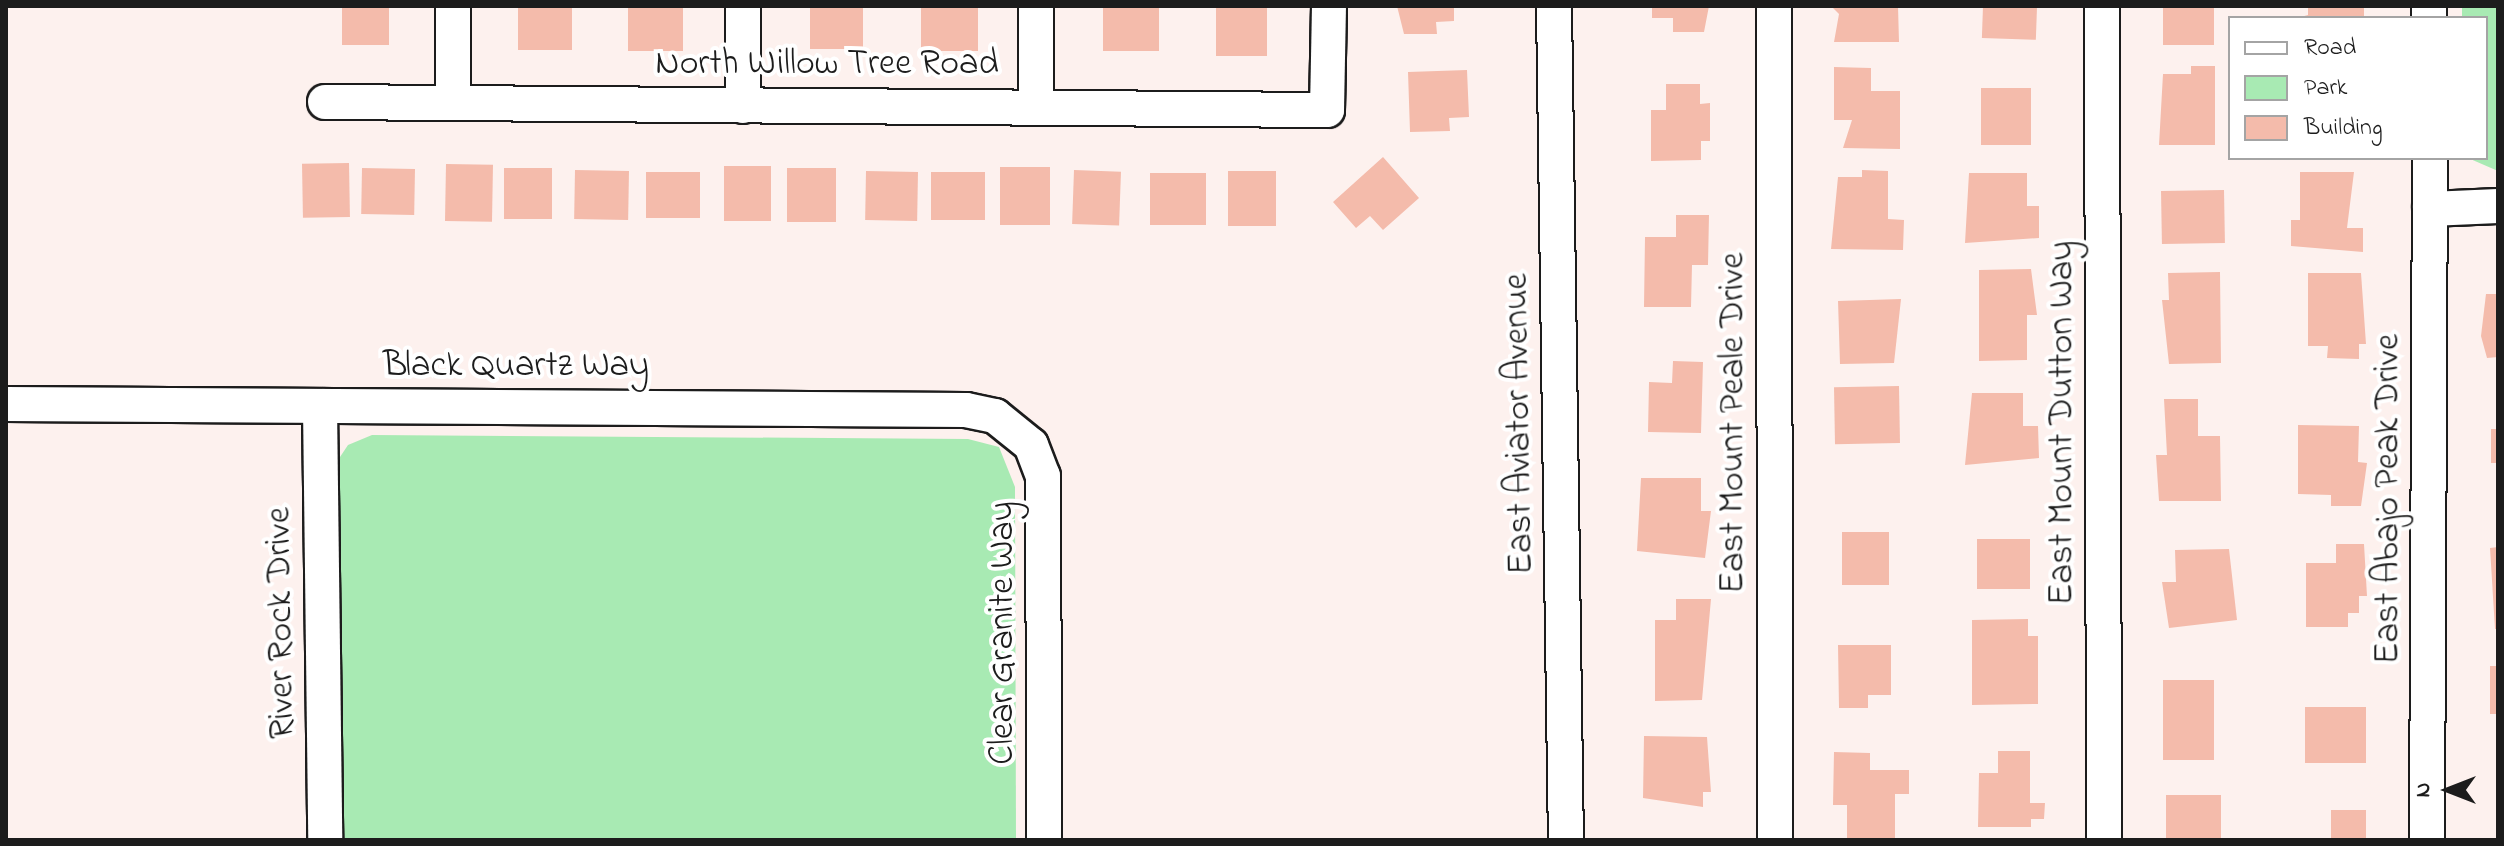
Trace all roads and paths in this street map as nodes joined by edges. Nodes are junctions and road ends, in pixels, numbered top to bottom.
1 (453, 6) edge
2 (743, 6) edge
3 (1036, 6) edge
4 (1329, 6) edge
5 (1554, 6) edge
6 (1774, 6) edge
7 (2102, 6) edge
8 (325, 102) dead end
9 (453, 103) junction
10 (743, 106) junction
11 (1036, 106) junction
12 (2430, 160) edge
13 (2498, 206) edge
14 (2430, 209) junction
15 (6, 404) edge
16 (320, 406) junction
17 (1020, 432) joint
18 (325, 840) edge
19 (1044, 840) edge
20 (1566, 840) edge
21 (1775, 840) edge
22 (2104, 840) edge
23 (2427, 840) edge

1 - 9 street
2 - 10 street
3 - 11 street
4 - 11 street, North Willow Tree Road
5 - 20 street, East Aviator Avenue
6 - 21 street, East Mount Peale Drive
7 - 22 street, East Mount Dutton Way
8 - 9 street, North Willow Tree Road
9 - 10 street, North Willow Tree Road
10 - 11 street, North Willow Tree Road
12 - 14 street, East Abajo Peak Drive
13 - 14 street
14 - 23 street, East Abajo Peak Drive
15 - 16 street, Black Quartz Way
16 - 17 street, Black Quartz Way
16 - 18 street, River Rock Drive
17 - 19 street, Clear Granite Way

